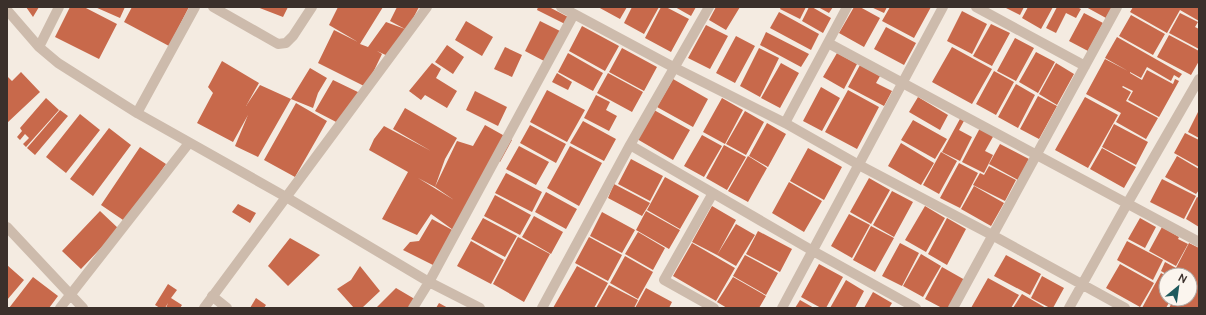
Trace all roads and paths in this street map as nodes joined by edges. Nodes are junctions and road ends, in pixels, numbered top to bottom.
1 (59, 7) edge
2 (195, 7) edge
3 (213, 7) edge
4 (312, 7) edge
5 (427, 7) edge
6 (561, 7) edge
7 (709, 7) edge
8 (847, 7) edge
9 (943, 7) edge
10 (976, 7) edge
11 (1117, 7) edge
12 (7, 10) edge
13 (574, 14) junction
14 (828, 43) junction
15 (39, 47) junction
16 (1085, 66) junction
17 (675, 68) junction
18 (1199, 79) edge
19 (903, 83) junction
20 (137, 113) junction
21 (785, 123) junction
22 (189, 143) junction
23 (630, 145) junction
24 (1036, 155) junction
25 (860, 165) junction
26 (713, 193) junction
27 (286, 197) junction
28 (1127, 204) junction
29 (7, 227) edge
30 (992, 235) junction
31 (1199, 242) edge
32 (813, 251) junction
33 (430, 282) junction
34 (1082, 284) junction
35 (71, 295) junction
36 (212, 296) junction
37 (60, 308) edge
38 (83, 308) edge
39 (204, 308) edge
40 (227, 308) edge
41 (414, 308) edge
42 (480, 308) edge
43 (542, 308) edge
44 (714, 308) edge
45 (782, 308) edge
46 (916, 308) edge
47 (953, 308) edge
48 (1069, 308) edge
49 (1125, 308) edge

1 - 15 street
2 - 20 street
3 - 4 street
5 - 27 street
6 - 13 street
7 - 17 street
8 - 14 street
9 - 19 street
10 - 16 street
11 - 16 street
12 - 15 street
13 - 17 street
13 - 33 street
14 - 19 street
14 - 21 street
15 - 20 street
16 - 24 street
17 - 21 street
17 - 23 street
18 - 28 street
19 - 24 street
19 - 25 street
20 - 22 street
21 - 25 street
22 - 27 street
22 - 35 street
23 - 26 street
23 - 43 street
24 - 28 street
24 - 30 street
25 - 30 street
25 - 32 street
26 - 32 street
26 - 44 street
27 - 33 street
27 - 36 street
28 - 31 street
28 - 34 street
29 - 35 street
30 - 34 street
30 - 47 street
32 - 45 street
32 - 46 street
33 - 41 street
33 - 42 street
34 - 48 street
34 - 49 street
35 - 37 street
35 - 38 street
36 - 39 street
36 - 40 street

